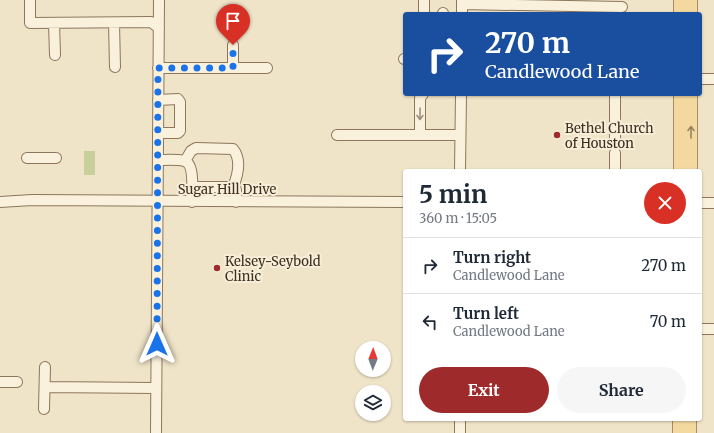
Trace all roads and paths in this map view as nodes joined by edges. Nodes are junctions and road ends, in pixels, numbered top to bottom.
1 (30, 0) edge
2 (159, 0) edge
3 (424, 0) edge
4 (680, 0) edge
5 (691, 0) edge
6 (462, 6) edge
7 (622, 6) dead end
8 (424, 12) edge
9 (680, 12) edge
10 (691, 12) edge
11 (54, 23) junction
12 (114, 23) junction
13 (159, 28) junction
14 (233, 45) dead end
15 (55, 56) dead end
16 (115, 67) dead end
17 (158, 68) junction
18 (233, 68) junction
19 (267, 68) dead end
20 (702, 79) edge
21 (714, 79) edge
22 (422, 96) edge
23 (461, 96) edge
24 (615, 96) edge
25 (680, 96) edge
26 (691, 96) edge
27 (158, 100) junction
28 (158, 133) junction
29 (337, 135) dead end
30 (420, 135) junction
31 (460, 135) junction
32 (27, 158) dead end
33 (56, 158) dead end
34 (158, 160) junction
35 (185, 161) junction
36 (460, 169) edge
37 (615, 169) edge
38 (680, 169) edge
39 (691, 169) edge
40 (192, 186) junction
41 (233, 187) junction
42 (158, 201) junction
43 (0, 202) edge
44 (192, 202) junction
45 (236, 202) junction
46 (403, 202) edge
47 (702, 203) edge
48 (714, 203) edge
49 (702, 329) edge
50 (714, 329) edge
51 (45, 367) dead end
52 (0, 382) edge
53 (17, 382) dead end
54 (45, 387) junction
55 (156, 388) junction
56 (44, 409) dead end
57 (460, 421) edge
58 (679, 421) edge
59 (690, 421) edge
60 (156, 433) edge
61 (460, 433) edge
62 (679, 433) edge
63 (690, 433) edge

1 - 11 street
2 - 13 street
3 - 8 street
4 - 9 main road
5 - 10 main road
6 - 7 street
11 - 12 street
11 - 15 street
12 - 13 street
12 - 16 street
13 - 17 street
14 - 18 street
17 - 18 street
17 - 27 street
18 - 19 street
20 - 21 street
22 -> 30 street
23 - 31 street
24 - 37 street
25 - 38 main road
39 -> 26 main road
27 - 28 street
27 - 28 street
28 - 34 street
29 - 30 street
30 - 31 street
31 - 36 street
32 - 33 street
34 - 35 street
34 - 42 street
35 - 40 street
35 - 41 street
40 - 41 street
40 - 44 street
41 - 45 street
42 - 43 street, Sugar Hill Drive
42 - 44 street, Sugar Hill Drive
42 - 55 street
44 - 45 street, Sugar Hill Drive
45 - 46 street, Sugar Hill Drive
47 - 48 street
49 - 50 street
51 - 54 street
52 - 53 street
54 - 55 street
54 - 56 street
55 - 60 street
57 - 61 street
58 - 62 main road
59 - 63 main road

